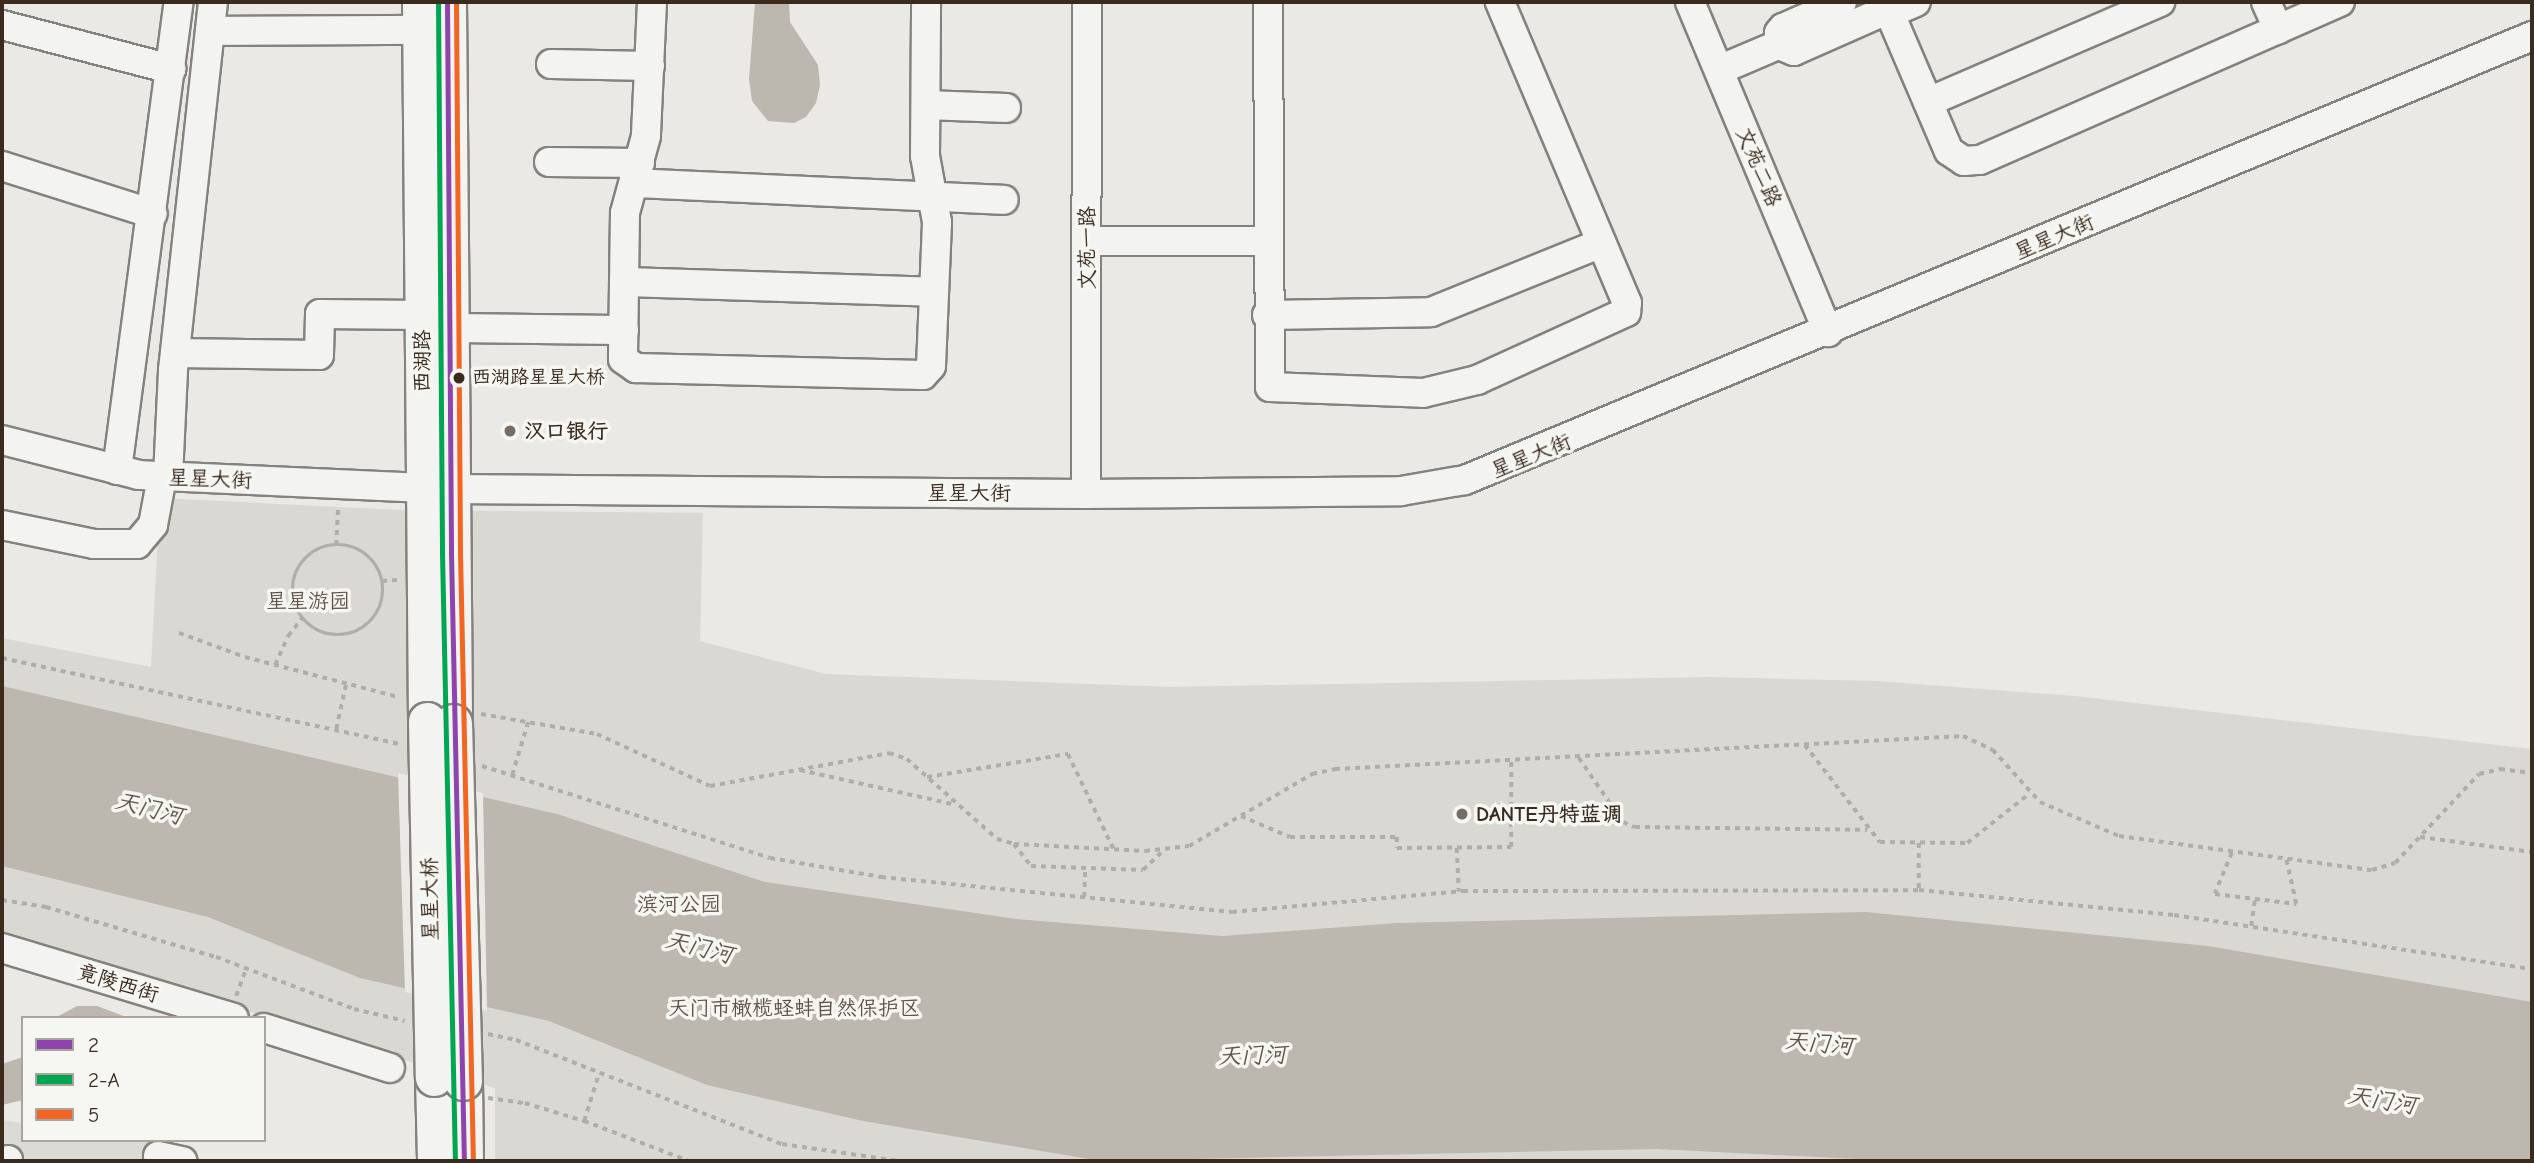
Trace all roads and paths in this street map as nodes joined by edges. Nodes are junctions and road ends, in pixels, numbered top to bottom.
1 (179, 2) edge
2 (213, 2) edge
3 (447, 2) edge
4 (652, 2) edge
5 (926, 2) edge
6 (1087, 2) edge
7 (1268, 2) edge
8 (1500, 2) edge
9 (1690, 2) edge
10 (1842, 2) edge
11 (1916, 2) edge
12 (2161, 2) edge
13 (2266, 2) edge
14 (2340, 2) edge
15 (1888, 8) edge
16 (421, 16) edge
17 (2, 24) edge
18 (2278, 29) junction
19 (210, 31) junction
20 (2532, 36) edge
21 (1780, 44) junction
22 (551, 64) dead end
23 (650, 66) junction
24 (171, 69) junction
25 (1718, 70) junction
26 (1928, 102) junction
27 (926, 105) junction
28 (1006, 107) dead end
29 (549, 162) dead end
30 (2, 166) edge
31 (637, 173) junction
32 (932, 194) junction
33 (1004, 200) dead end
34 (153, 214) junction
35 (1087, 241) junction
36 (1267, 242) junction
37 (1602, 243) junction
38 (624, 282) junction
39 (934, 292) junction
40 (1267, 315) junction
41 (435, 322) junction
42 (624, 330) junction
43 (1828, 332) junction
44 (174, 353) junction
45 (2, 440) edge
46 (117, 470) junction
47 (165, 477) junction
48 (338, 484) junction
49 (436, 488) junction
50 (1086, 494) junction
51 (2, 526) edge
52 (336, 545) junction
53 (400, 580) dead end
54 (382, 581) junction
55 (303, 617) junction
56 (180, 633) dead end
57 (2, 658) edge
58 (275, 666) junction
59 (346, 684) junction
60 (435, 720) junction
61 (528, 722) junction
62 (336, 729) junction
63 (1805, 745) junction
64 (1579, 758) junction
65 (1511, 762) junction
66 (474, 763) dead end
67 (799, 769) junction
68 (2532, 773) edge
69 (512, 775) junction
70 (927, 777) junction
71 (2030, 793) junction
72 (958, 805) junction
73 (1240, 815) junction
74 (1867, 830) junction
75 (2419, 837) junction
76 (1919, 842) junction
77 (1014, 844) junction
78 (1457, 848) junction
79 (1114, 850) junction
80 (1165, 850) junction
81 (2532, 852) edge
82 (2232, 853) junction
83 (2286, 859) junction
84 (1085, 868) junction
85 (1919, 890) junction
86 (1459, 892) junction
87 (1084, 897) junction
88 (2255, 899) junction
89 (2251, 926) junction
90 (2, 948) edge
91 (246, 969) dead end
92 (2532, 969) edge
93 (228, 1016) edge
94 (231, 1016) edge
95 (266, 1029) edge
96 (390, 1068) dead end
97 (599, 1073) dead end
98 (460, 1085) junction
99 (584, 1121) junction
100 (436, 1161) edge
101 (464, 1161) edge
102 (689, 1161) edge

1 - 24 street
2 - 19 street
3 - 41 main road, 西湖路
4 - 23 street
5 - 27 street
6 - 35 street, 文苑一路
7 - 36 street
8 - 37 street
9 - 25 street, 文苑二路
10 - 21 street
11 - 15 street
12 - 26 street
13 - 18 street
14 - 18 street
15 - 21 street
15 - 26 street
16 - 19 street
16 - 41 main road, 西湖路
17 - 24 street
18 - 26 street
19 - 44 street
20 - 43 street, 星星大街
21 - 25 street
22 - 23 street
23 - 31 street
24 - 34 street
25 - 43 street, 文苑二路
27 - 28 street
27 - 32 street
29 - 31 street
30 - 34 street
31 - 32 street
31 - 38 street
32 - 33 street
32 - 39 street
34 - 46 street
35 - 36 street
35 - 50 street, 文苑一路
36 - 40 street
37 - 40 street
37 - 40 street
38 - 39 street
38 - 42 street
39 - 42 street
41 - 42 street
41 - 44 street
41 - 49 main road, 西湖路
43 - 50 street, 星星大街
44 - 47 street
45 - 46 street, 星星大街
46 - 47 street, 星星大街
47 - 48 street, 星星大街
47 - 51 street
48 - 49 street, 星星大街
48 - 52 path
49 - 50 street, 星星大街
49 - 60 main road, 西湖路
52 - 54 path
52 - 55 path
53 - 54 path
54 - 55 path
55 - 58 path
56 - 58 path
57 - 62 path
58 - 59 path
59 - 60 path
59 - 62 path
60 - 61 path
60 - 62 path
60 - 98 main road, 星星大桥, bridge
61 - 67 path
61 - 69 path
63 - 64 path
63 - 71 path
63 - 74 path
64 - 65 path
64 - 74 path
65 - 73 path
65 - 78 path
66 - 69 path
67 - 70 path
67 - 72 path
68 - 75 path
69 - 87 path
70 - 72 path
70 - 79 path
71 - 76 path
71 - 82 path
72 - 77 path
73 - 78 path
73 - 80 path
74 - 76 path
75 - 81 path
75 - 83 path
76 - 85 path
77 - 79 path
77 - 84 path
78 - 86 path
79 - 80 path
80 - 84 path
82 - 83 path
82 - 88 path
83 - 88 path
84 - 87 path
85 - 86 path
85 - 89 path
86 - 87 path
88 - 89 path
89 - 92 path
90 - 93 street, 竟陵西街
91 - 94 path
95 - 96 street
97 - 99 path
98 - 99 path
98 - 100 main road
98 - 101 main road
99 - 102 path

